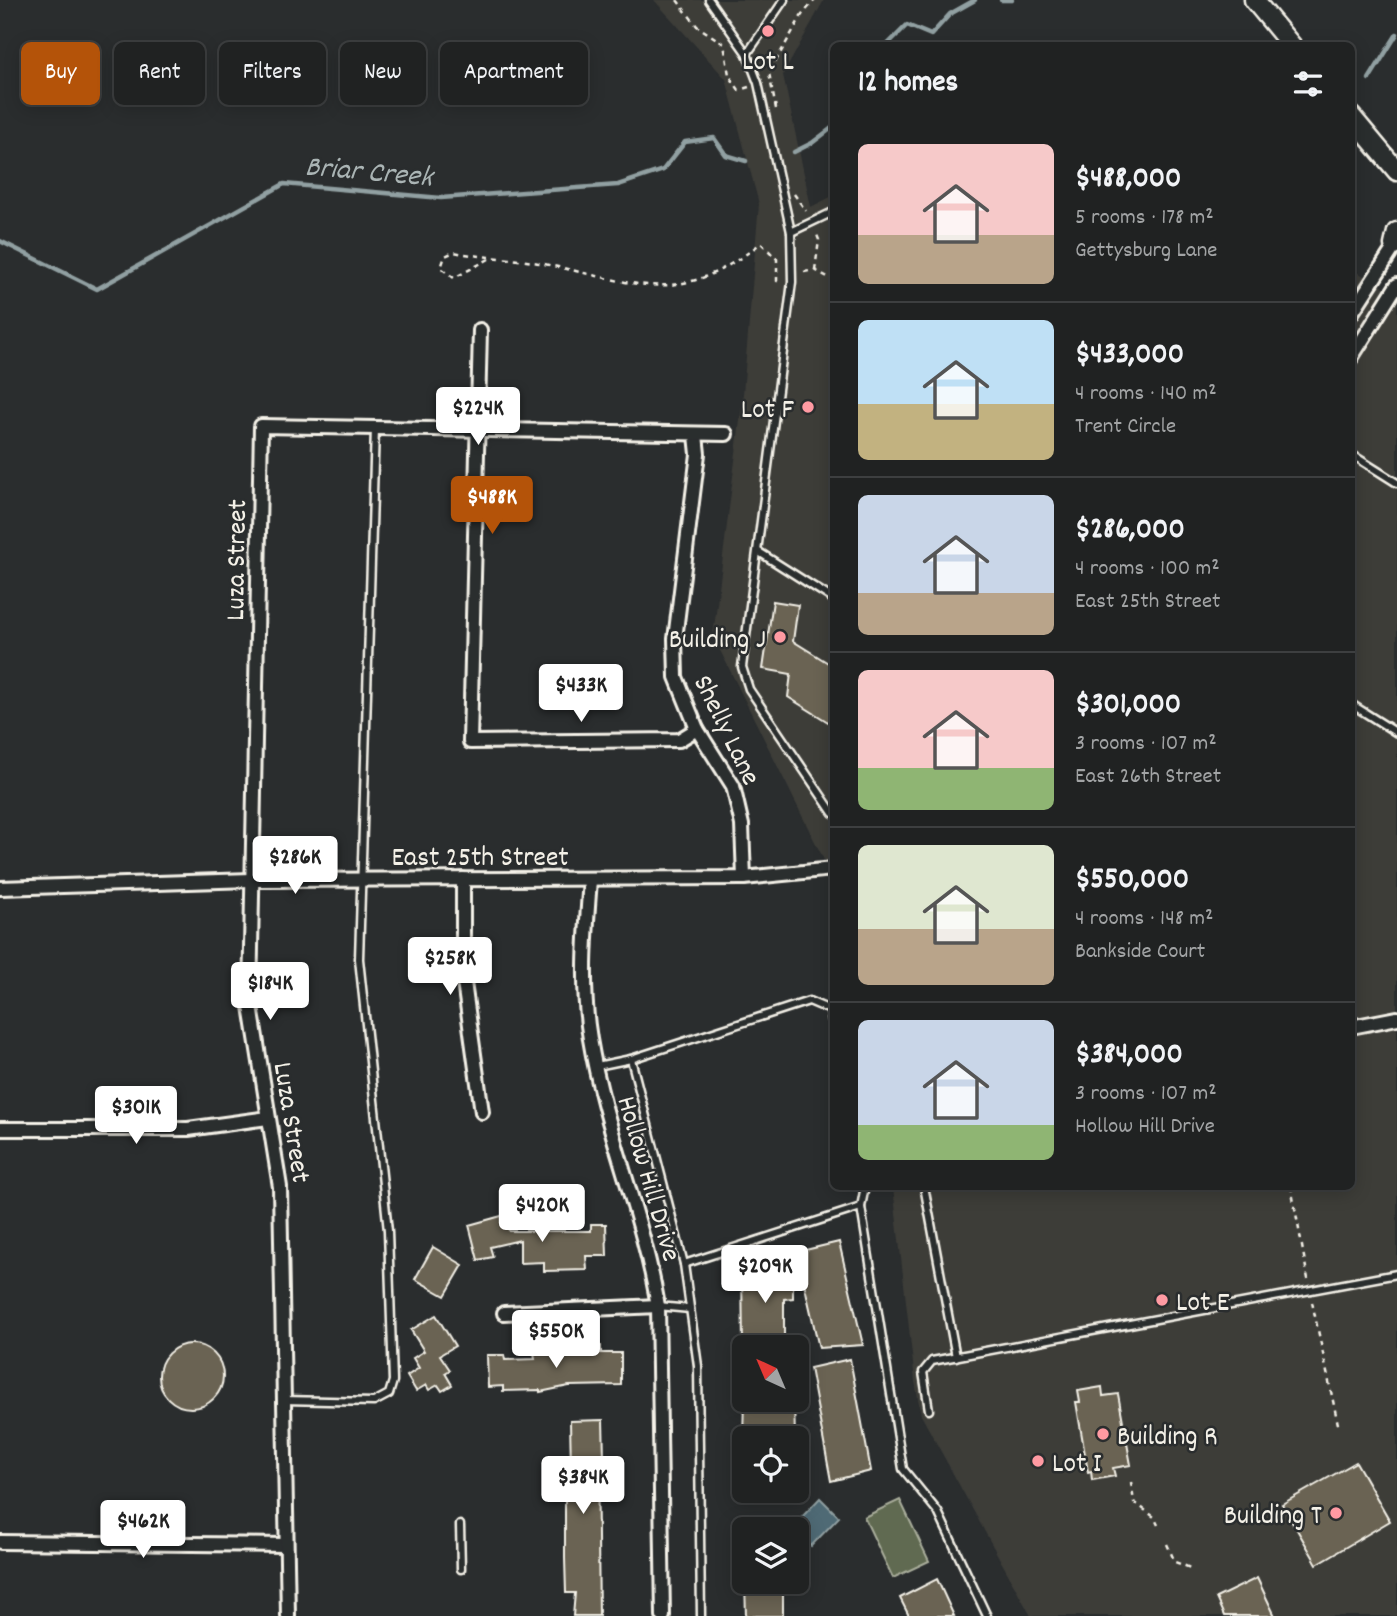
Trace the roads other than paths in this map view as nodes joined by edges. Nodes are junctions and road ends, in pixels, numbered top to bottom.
1 (709, 0) edge
2 (784, 0) edge
3 (1254, 0) edge
4 (1289, 42) edge
5 (747, 54) junction
6 (1355, 121) edge
7 (1397, 171) edge
8 (830, 213) edge
9 (790, 232) junction
10 (1396, 240) edge
11 (1397, 285) edge
12 (1355, 298) edge
13 (480, 330) dead end
14 (1355, 352) edge
15 (374, 428) junction
16 (478, 430) junction
17 (726, 434) dead end
18 (696, 435) junction
19 (1355, 457) edge
20 (1397, 484) edge
21 (759, 552) junction
22 (830, 597) edge
23 (1355, 707) edge
24 (697, 729) junction
25 (1397, 733) edge
26 (830, 809) edge
27 (830, 869) edge
28 (744, 878) junction
29 (362, 879) junction
30 (463, 879) junction
31 (251, 880) junction
32 (590, 880) junction
33 (0, 888) edge
34 (830, 1010) edge
35 (1397, 1018) edge
36 (1355, 1026) edge
37 (631, 1059) junction
38 (597, 1066) junction
39 (482, 1112) dead end
40 (268, 1118) junction
41 (0, 1129) edge
42 (864, 1190) edge
43 (925, 1190) edge
44 (861, 1207) junction
45 (684, 1264) junction
46 (1397, 1274) edge
47 (659, 1306) junction
48 (690, 1309) junction
49 (504, 1313) dead end
50 (956, 1357) junction
51 (283, 1400) junction
52 (929, 1410) dead end
53 (460, 1525) dead end
54 (0, 1542) edge
55 (286, 1545) junction
56 (461, 1569) dead end
57 (288, 1616) edge
58 (663, 1616) edge
59 (701, 1616) edge
60 (987, 1616) edge

1 - 5 lane
2 - 5 lane
3 - 4 main road
5 - 9 lane
6 - 7 main road
8 - 9 lane
9 - 21 lane
10 - 12 street
11 - 14 street
13 - 16 street
15 - 16 street
15 - 29 lane
15 - 31 street, Luza Street
16 - 18 street
16 - 24 street
17 - 18 street
18 - 24 street, Shelly Lane
19 - 20 lane
21 - 22 lane
21 - 26 lane
23 - 25 lane
24 - 28 street, Shelly Lane
27 - 28 street, East 25th Street
28 - 32 street, East 25th Street
29 - 30 street, East 25th Street
29 - 31 street, East 25th Street
29 - 51 lane
30 - 32 street, East 25th Street
30 - 39 street
31 - 33 street, East 25th Street
31 - 40 street, Luza Street
32 - 38 street, Hollow Hill Drive
34 - 37 lane
35 - 36 street
37 - 38 lane
37 - 45 lane
38 - 47 street, Hollow Hill Drive
40 - 41 street
40 - 51 street, Luza Street
42 - 44 lane
43 - 50 lane
44 - 45 lane
44 - 60 lane
45 - 48 lane
46 - 50 lane
47 - 48 lane
47 - 49 street
47 - 58 street, Hollow Hill Drive
48 - 59 lane
50 - 52 lane
51 - 55 street, Luza Street
53 - 56 lane
54 - 55 street
55 - 57 street, Luza Street

